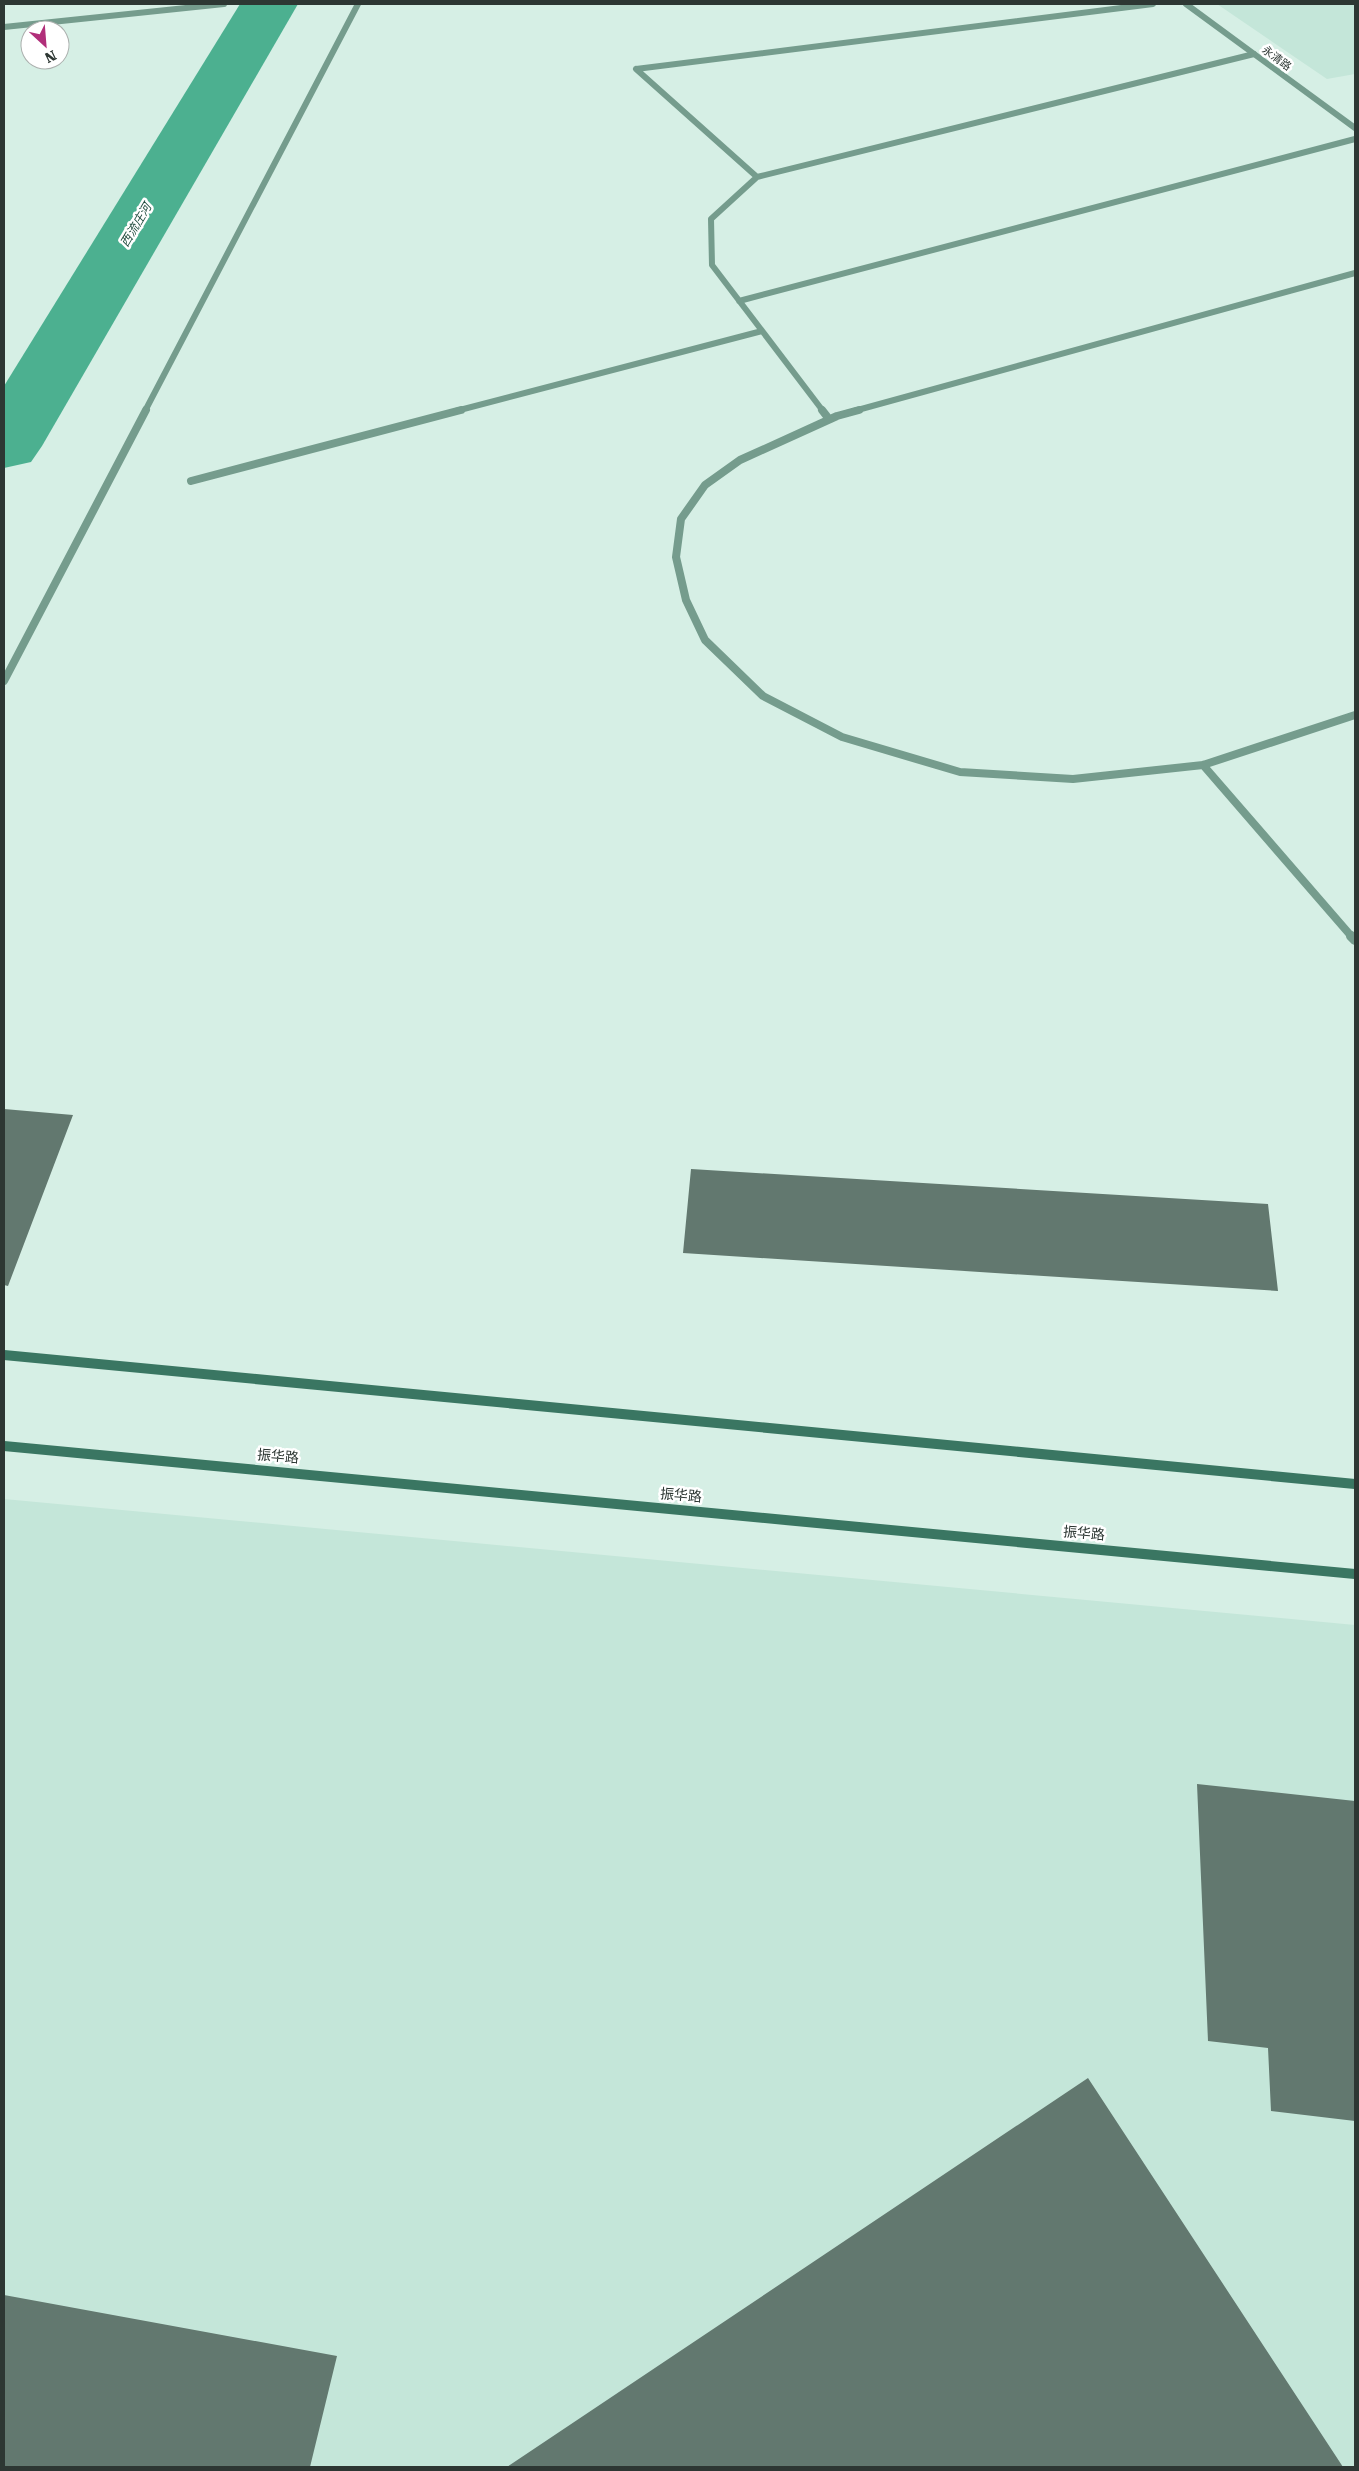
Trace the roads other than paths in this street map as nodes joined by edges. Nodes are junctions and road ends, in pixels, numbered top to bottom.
1 (224, 4) edge
2 (358, 4) edge
3 (1153, 4) edge
4 (1186, 4) edge
5 (4, 26) edge
6 (1254, 54) junction
7 (1355, 128) edge
8 (1355, 139) edge
9 (757, 177) junction
10 (1355, 273) edge
11 (740, 301) junction
12 (762, 331) junction
13 (829, 419) junction
14 (191, 481) dead end
15 (4, 681) edge
16 (1355, 715) edge
17 (1203, 765) junction
18 (1355, 940) edge
19 (4, 1355) edge
20 (4, 1446) edge
21 (1355, 1484) edge
22 (1355, 1574) edge

1 - 5 street
2 - 15 street
3 - 9 street
4 - 6 street, 永清路
6 - 7 street, 永清路
6 - 9 street
8 - 11 street
9 - 11 street
10 - 13 street
11 - 12 street
12 - 13 street
12 - 14 street
13 - 17 street
16 - 17 street
17 - 18 street
19 - 21 main road
20 - 22 main road, 振华路

